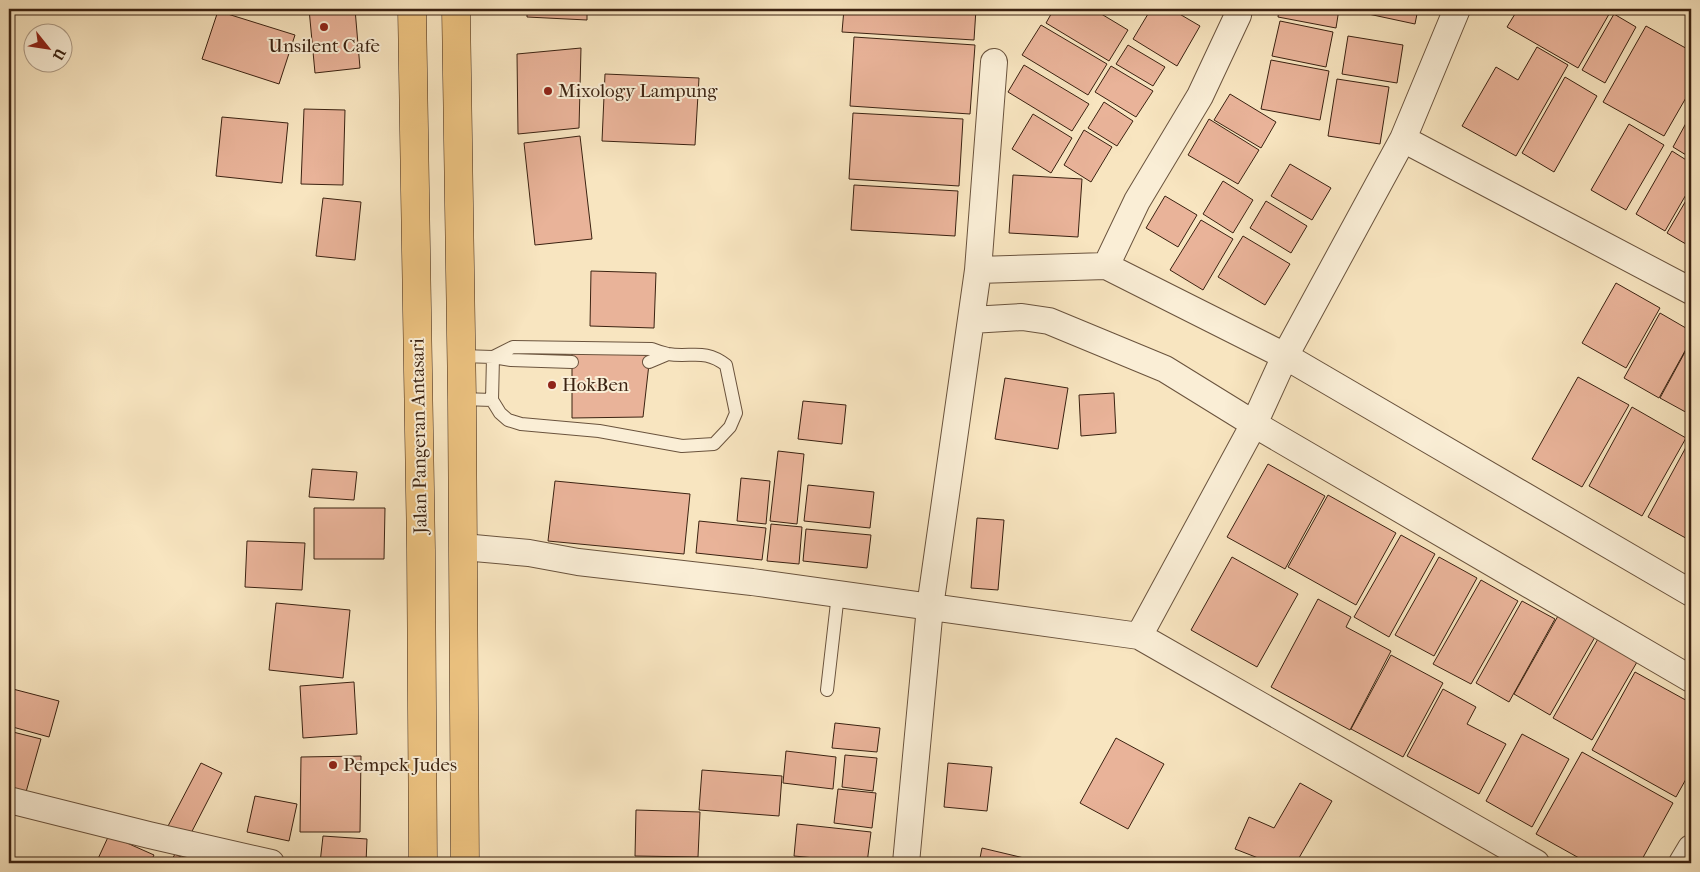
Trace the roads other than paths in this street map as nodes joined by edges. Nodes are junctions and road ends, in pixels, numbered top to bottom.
1 (1239, 9) edge
2 (1457, 9) edge
3 (456, 17) edge
4 (412, 18) edge
5 (994, 62) dead end
6 (456, 90) junction
7 (413, 91) junction
8 (1403, 139) junction
9 (1106, 266) junction
10 (978, 270) junction
11 (1691, 291) edge
12 (971, 320) junction
13 (668, 354) junction
14 (461, 356) junction
15 (1285, 356) junction
16 (493, 357) junction
17 (572, 362) dead end
18 (649, 362) dead end
19 (462, 399) junction
20 (492, 400) junction
21 (1254, 424) junction
22 (463, 555) junction
23 (1691, 593) edge
24 (838, 594) junction
25 (930, 607) junction
26 (1139, 636) junction
27 (1691, 679) edge
28 (828, 690) dead end
29 (9, 800) edge
30 (1691, 848) edge
31 (209, 856) edge
32 (271, 863) edge
33 (423, 863) edge
34 (465, 863) edge
35 (906, 863) edge
36 (1536, 863) edge
37 (1682, 863) edge

1 - 9 street
2 - 8 street
3 - 4 main road
3 - 6 main road
4 - 7 main road, Jalan Pangeran Antasari
5 - 10 street
6 - 7 main road
6 - 14 main road
7 - 33 main road, Jalan Pangeran Antasari
8 - 11 street
8 - 15 street
9 - 10 street
9 - 15 street
10 - 12 street
12 - 21 street
12 - 25 street
13 - 16 lane
13 - 18 lane
13 - 20 lane
14 - 16 lane
14 - 19 main road
15 - 21 street
15 - 23 street
16 - 17 lane
16 - 20 lane
19 - 20 lane
19 - 22 main road
21 - 26 street
21 - 27 street
22 - 24 street
22 - 34 main road
24 - 25 street
24 - 28 lane
25 - 26 street
25 - 35 street
26 - 36 street
29 - 31 street
30 - 37 street
31 - 32 street

